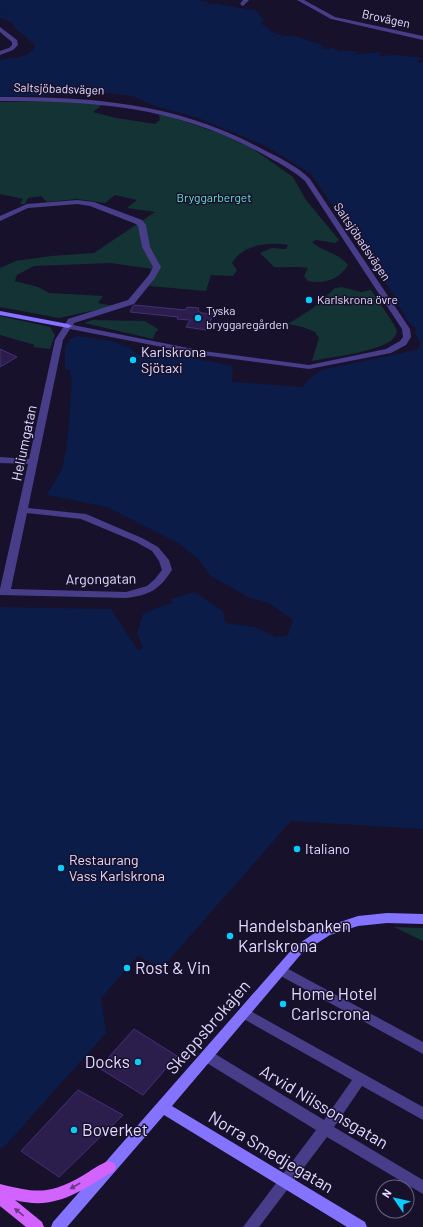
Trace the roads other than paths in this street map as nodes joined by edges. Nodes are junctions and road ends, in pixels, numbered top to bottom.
1 (300, 0) edge
2 (0, 29) edge
3 (423, 38) edge
4 (0, 53) edge
5 (0, 99) edge
6 (0, 219) edge
7 (0, 313) edge
8 (68, 326) junction
9 (0, 460) edge
10 (34, 462) junction
11 (23, 510) junction
12 (3, 592) edge
13 (423, 919) edge
14 (281, 970) junction
15 (245, 1013) junction
16 (421, 1043) edge
17 (207, 1056) junction
18 (360, 1079) junction
19 (163, 1107) junction
20 (423, 1114) edge
21 (325, 1129) junction
22 (109, 1166) junction
23 (284, 1181) junction
24 (423, 1188) edge
25 (0, 1190) edge
26 (0, 1197) edge
27 (37, 1227) edge
28 (58, 1227) edge
29 (250, 1227) edge
30 (360, 1227) edge

1 - 3 street, Brovägen
2 - 4 street
5 - 8 street, Saltsjöbadsvägen
6 - 8 street
7 - 8 street
8 - 10 street, Heliumgatan
9 - 10 street
10 - 11 street, Heliumgatan
11 - 12 street, Heliumgatan
11 - 12 street, Argongatan
13 - 14 street, Skeppsbrokajen
14 - 15 street, Skeppsbrokajen
14 - 16 street
15 - 17 street, Skeppsbrokajen
15 - 18 street
17 - 19 street, Skeppsbrokajen
17 - 21 street, Arvid Nilssonsgatan
18 - 20 street
18 - 21 street
19 - 22 street, Skeppsbrokajen
19 - 23 street, Norra Smedjegatan
21 - 23 street
21 - 24 street, Arvid Nilssonsgatan
22 -> 25 main road
22 - 28 street, Skeppsbrokajen
23 - 29 street
23 - 30 street, Norra Smedjegatan
27 -> 26 main road

